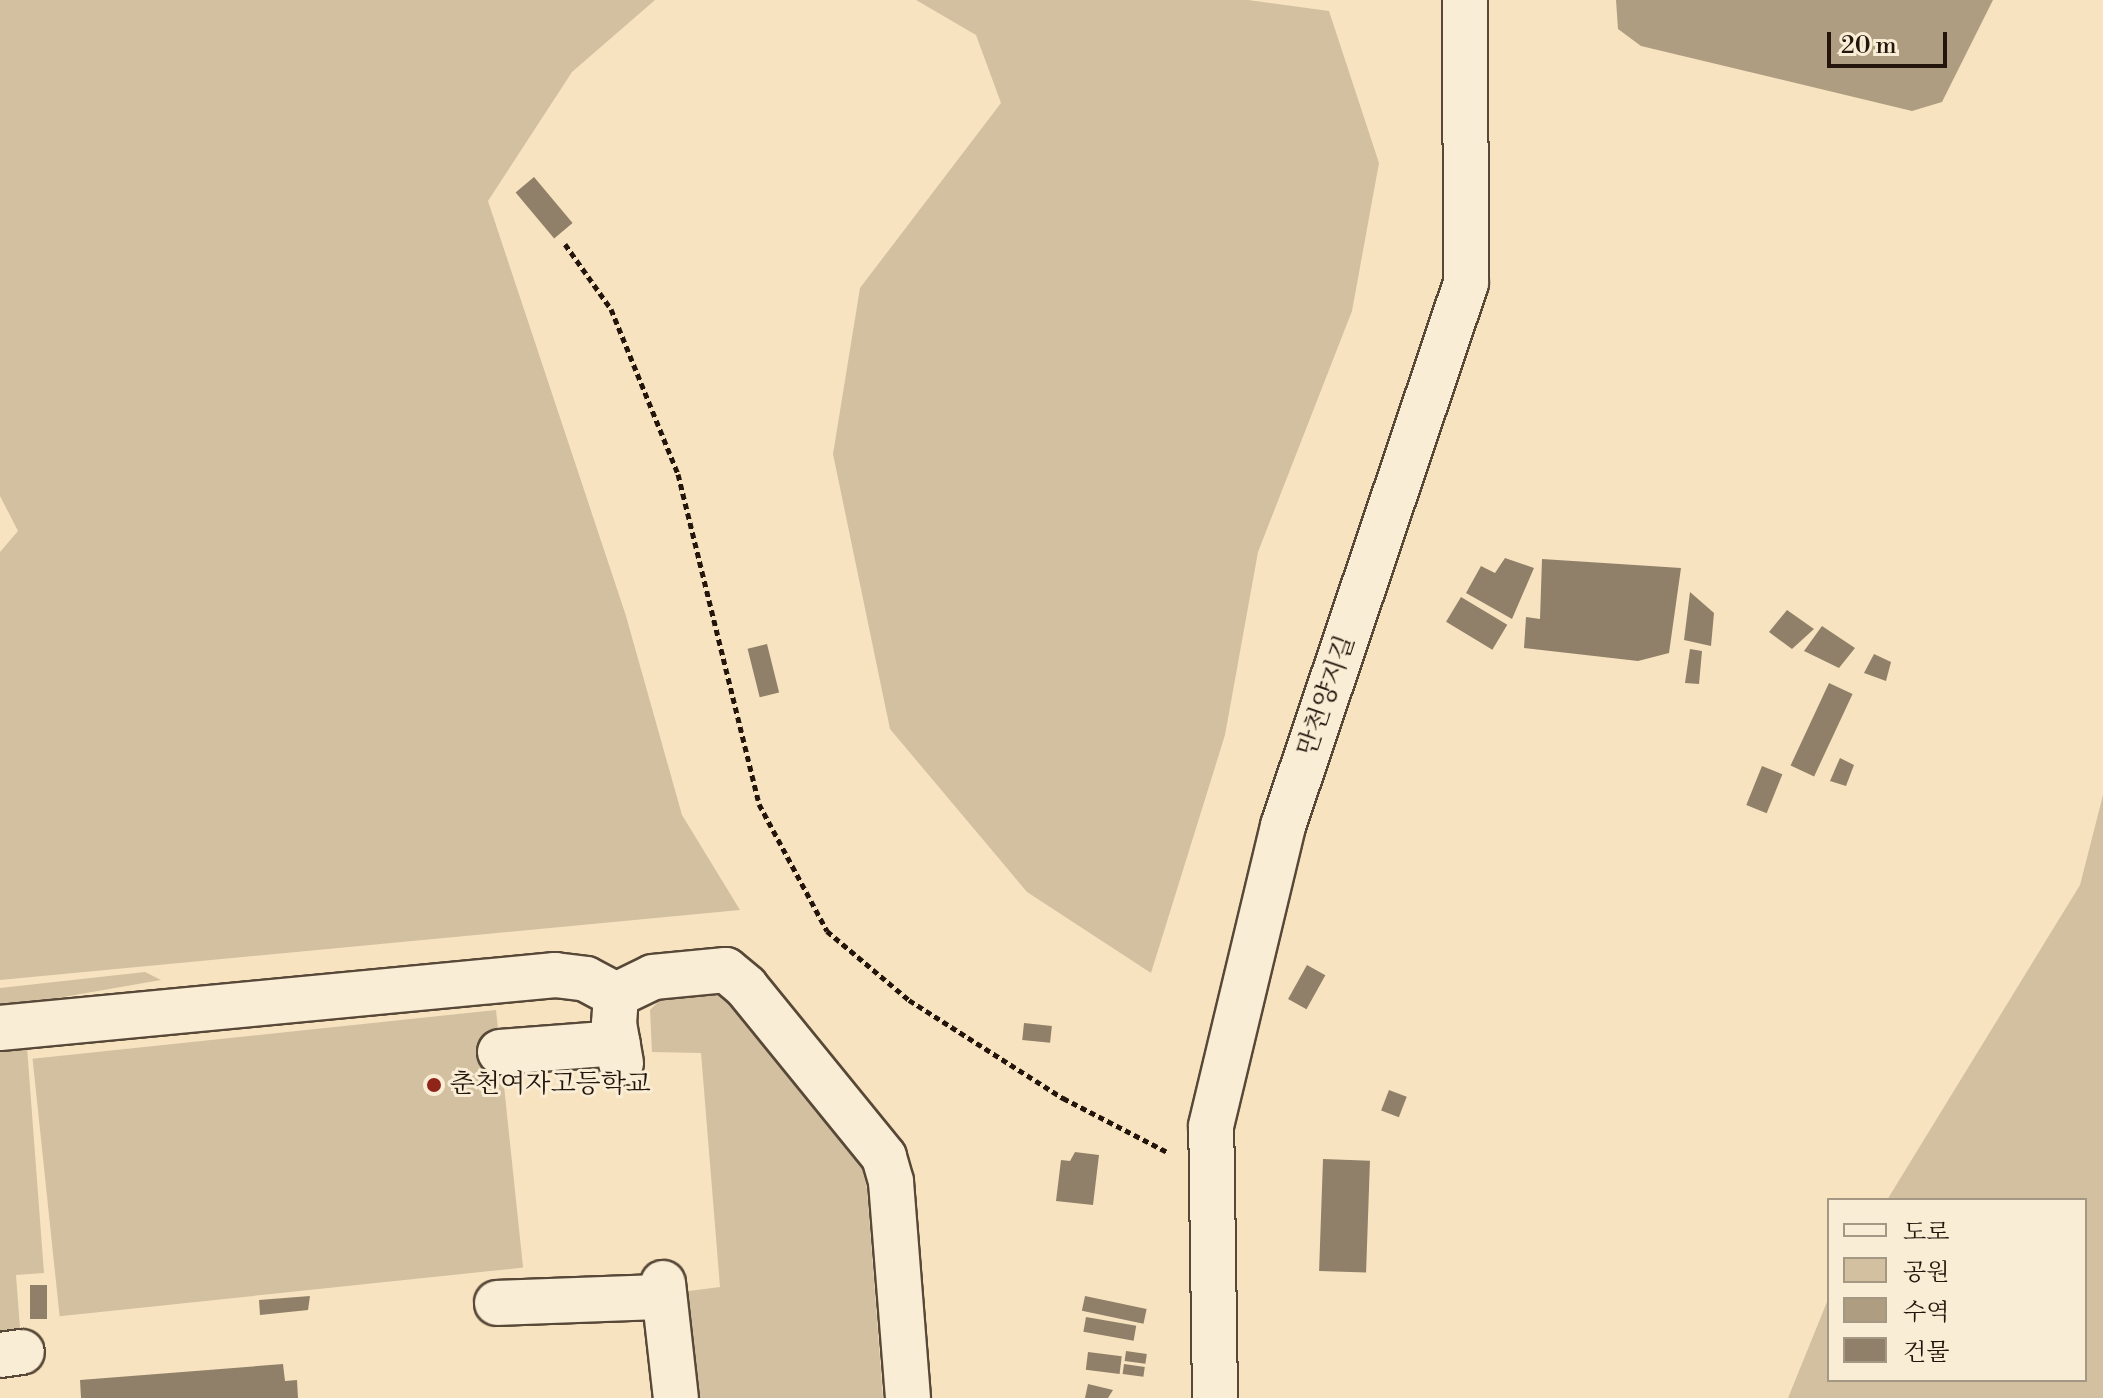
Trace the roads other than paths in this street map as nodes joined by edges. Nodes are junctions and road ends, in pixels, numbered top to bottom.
1 (1465, 0) edge
2 (616, 995) junction
3 (0, 1028) edge
4 (500, 1052) dead end
5 (497, 1303) dead end
6 (676, 1398) edge
7 (908, 1398) edge
8 (1215, 1398) edge

1 - 8 street, 만천양지길
2 - 3 street
2 - 4 street
2 - 7 street
5 - 6 street

